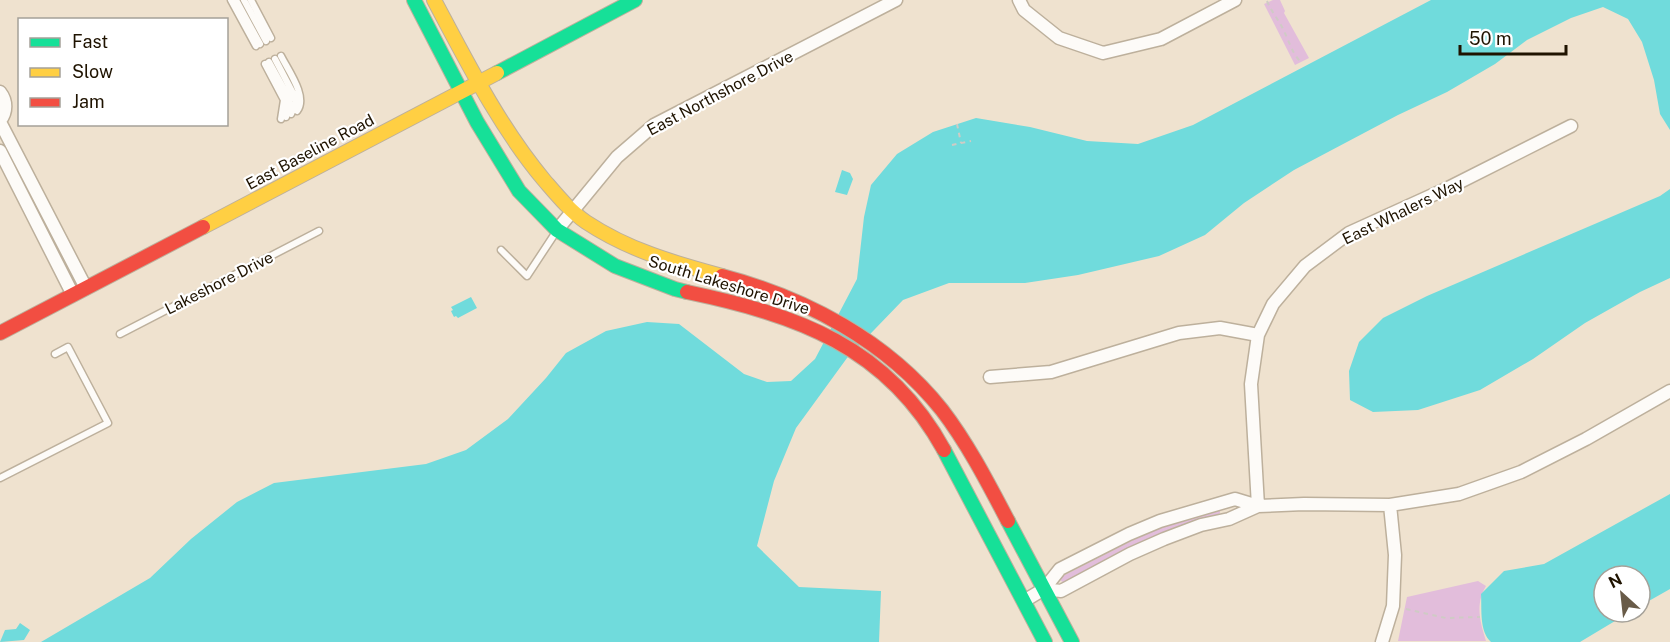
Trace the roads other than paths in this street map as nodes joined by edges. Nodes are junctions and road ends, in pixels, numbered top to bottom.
1 (231, 0) edge
2 (236, 0) edge
3 (244, 0) edge
4 (251, 0) edge
5 (414, 0) edge
6 (434, 0) edge
7 (635, 0) edge
8 (896, 0) edge
9 (1018, 0) edge
10 (1234, 0) edge
11 (263, 42) junction
12 (479, 82) junction
13 (461, 91) junction
14 (0, 92) edge
15 (289, 115) joint
16 (0, 122) edge
17 (1571, 126) dead end
18 (0, 151) edge
19 (573, 211) junction
20 (557, 230) junction
21 (319, 231) dead end
22 (501, 249) dead end
23 (86, 288) junction
24 (73, 295) junction
25 (0, 333) edge
26 (120, 334) dead end
27 (1258, 335) junction
28 (867, 350) junction
29 (56, 354) dead end
30 (990, 377) dead end
31 (1670, 391) edge
32 (0, 478) edge
33 (1390, 505) junction
34 (1258, 506) junction
35 (1044, 589) junction
36 (1024, 601) junction
37 (1045, 642) edge
38 (1072, 642) edge
39 (1382, 642) edge

1 - 11 lane
2 - 11 lane
3 - 11 lane
4 - 11 lane
5 - 13 street, South Lakeshore Drive
6 - 12 street, South Lakeshore Drive
7 - 12 street, East Baseline Road
8 - 19 street, East Northshore Drive
9 - 10 street
12 - 13 street, East Baseline Road
12 - 19 street, South Lakeshore Drive
13 - 20 street, South Lakeshore Drive
13 - 23 street, East Baseline Road
14 - 16 street
15 - 15 lane
16 - 23 street
17 - 27 street, East Whalers Way
18 - 24 street
19 - 20 street, East Northshore Drive
19 - 28 street, South Lakeshore Drive
20 - 22 lane, East Northshore Drive
20 - 28 street, South Lakeshore Drive
21 - 26 lane, Lakeshore Drive
23 - 24 street, East Baseline Road
24 - 25 street, East Baseline Road
27 - 30 street
27 - 34 street, East Whalers Way
28 - 35 street, South Lakeshore Drive
28 - 36 street, South Lakeshore Drive
29 - 32 lane
31 - 33 street
33 - 34 street
33 - 39 street
34 - 35 street
34 - 35 street
35 - 36 street
35 - 38 street, South Lakeshore Drive
36 - 37 street, South Lakeshore Drive

